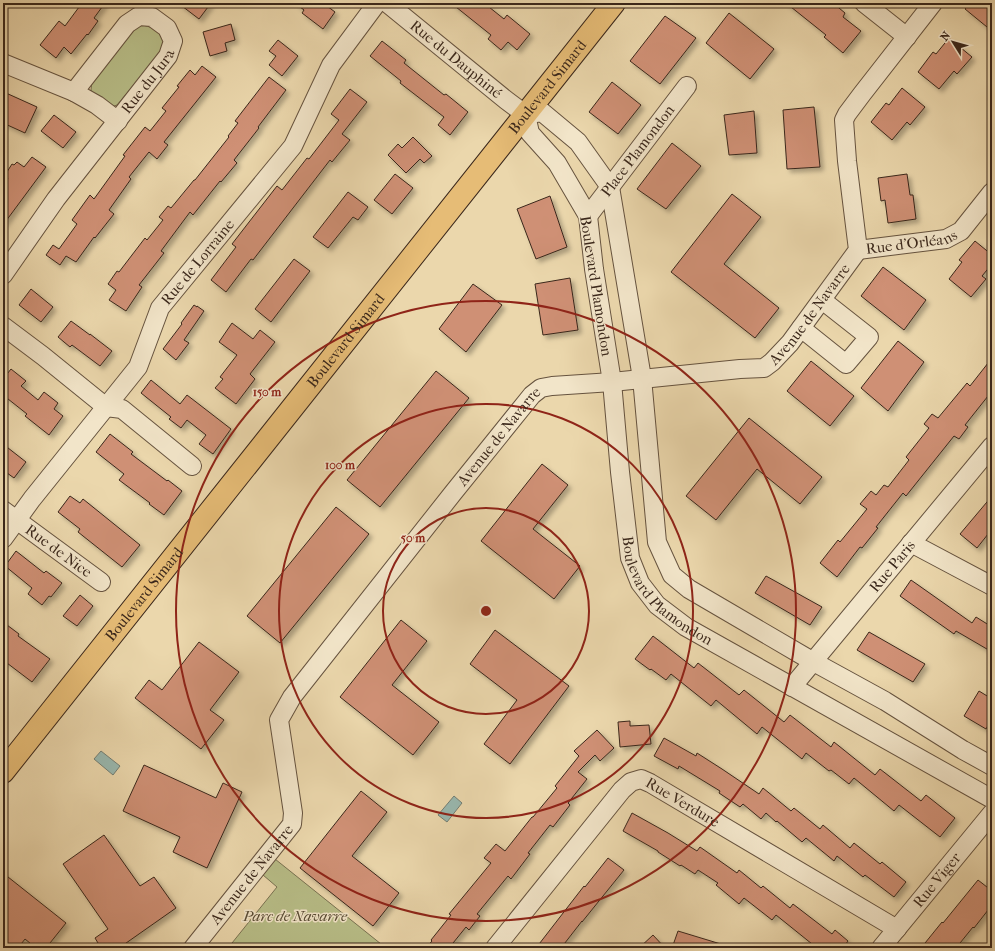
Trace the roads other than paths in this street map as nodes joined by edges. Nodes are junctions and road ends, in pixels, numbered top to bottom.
1 (377, 3) edge
2 (387, 3) edge
3 (614, 3) edge
4 (864, 3) edge
5 (933, 3) edge
6 (906, 37) junction
7 (3, 63) edge
8 (687, 86) dead end
9 (74, 92) junction
10 (526, 115) junction
11 (118, 121) junction
12 (610, 187) junction
13 (992, 192) edge
14 (588, 216) junction
15 (858, 250) junction
16 (3, 275) edge
17 (822, 300) junction
18 (3, 326) edge
19 (801, 328) junction
20 (642, 378) junction
21 (612, 382) junction
22 (106, 407) junction
23 (992, 446) edge
24 (192, 466) dead end
25 (3, 510) edge
26 (17, 520) junction
27 (3, 539) edge
28 (911, 543) junction
29 (101, 582) dead end
30 (992, 586) edge
31 (812, 661) junction
32 (792, 687) junction
33 (992, 766) edge
34 (3, 772) edge
35 (992, 799) edge
36 (992, 813) edge
37 (897, 928) junction
38 (193, 948) edge
39 (495, 948) edge
40 (881, 948) edge

1 - 22 street, Rue de Lorraine
2 - 10 street, Rue du Dauphiné
3 - 10 main road, Boulevard Simard
4 - 6 street
5 - 6 street, Avenue de Navarre
6 - 15 street, Avenue de Navarre
7 - 9 street, Rue du Jura
8 - 12 street, Place Plamondon
9 - 11 street, Rue du Jura
9 - 11 street, Rue du Jura
10 - 12 street, Boulevard Plamondon
10 - 14 street, Boulevard Plamondon
10 - 34 main road, Boulevard Simard
11 - 16 street, Rue du Jura
12 - 14 street, Place Plamondon
12 - 20 street, Boulevard Plamondon
13 - 15 street, Rue d'Orléans
14 - 21 street, Boulevard Plamondon
15 - 17 street, Avenue de Navarre
17 - 19 street, Avenue de Navarre
17 - 19 street
18 - 22 street
19 - 20 street, Avenue de Navarre
20 - 21 street, Avenue de Navarre
20 - 31 street, Boulevard Plamondon
21 - 32 street, Boulevard Plamondon
21 - 38 street, Avenue de Navarre
22 - 24 street
22 - 26 street, Rue de Lorraine
23 - 28 street, Rue Paris
25 - 26 street
26 - 27 street, Rue de Lorraine
26 - 29 street, Rue de Nice
28 - 30 street
28 - 31 street, Rue Paris
31 - 32 street, Rue Paris
31 - 33 street, Boulevard Plamondon
32 - 35 street, Boulevard Plamondon
36 - 37 street, Rue Viger
37 - 39 street, Rue Verdure
37 - 40 street, Rue Viger

